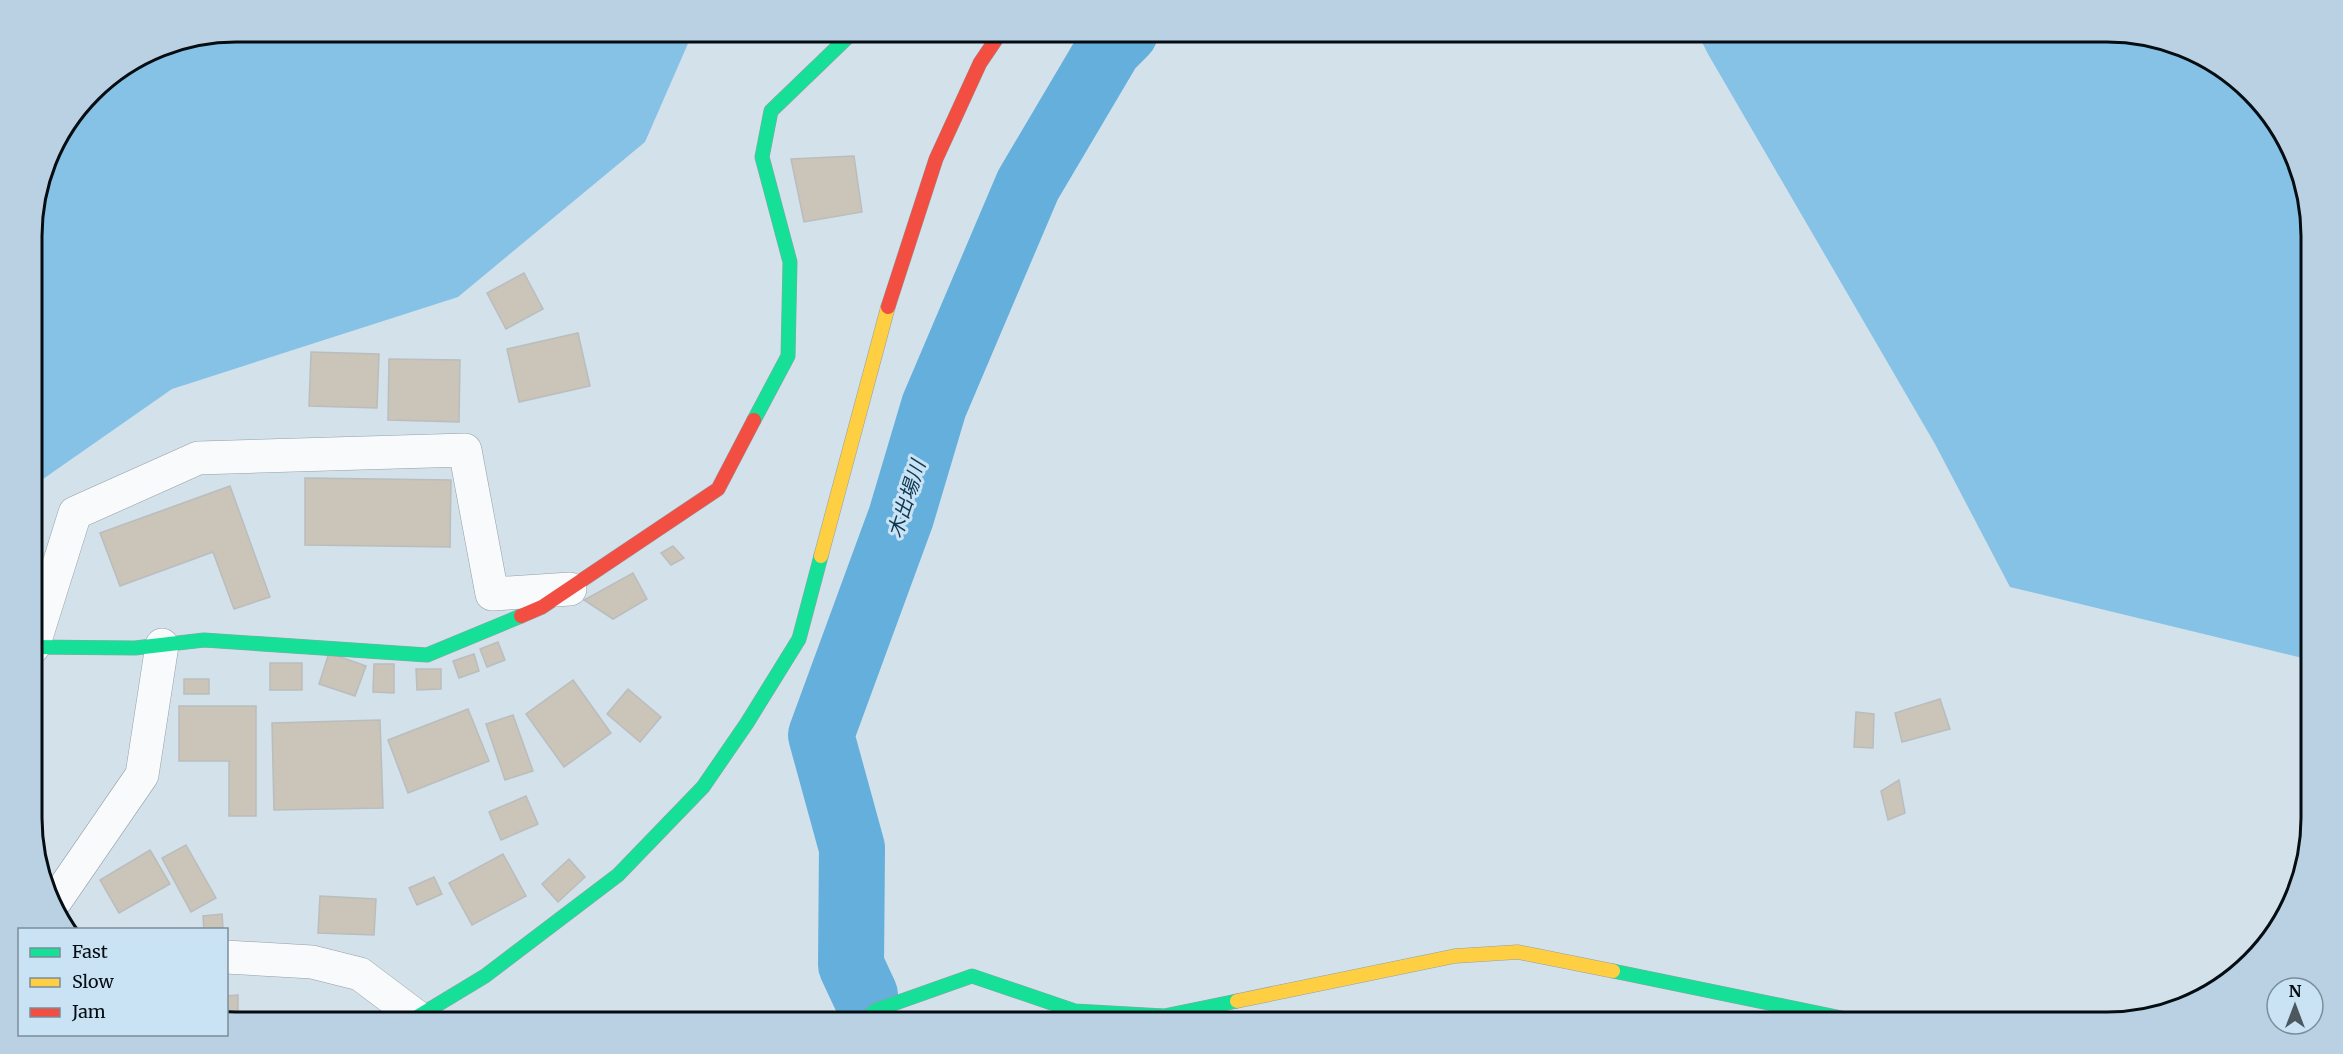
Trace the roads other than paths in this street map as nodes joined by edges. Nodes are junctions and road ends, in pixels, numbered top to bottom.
1 (843, 42) edge
2 (994, 42) edge
3 (570, 589) junction
4 (42, 618) edge
5 (162, 645) junction
6 (42, 647) edge
7 (59, 896) edge
8 (228, 957) edge
9 (404, 1012) edge
10 (426, 1012) edge
11 (874, 1012) edge
12 (1093, 1012) edge
13 (1183, 1012) edge
14 (1812, 1012) edge

1 - 3 street
2 - 10 street
3 - 4 street
3 - 5 street
5 - 6 street
5 - 7 street
8 - 9 street
11 - 12 street
13 - 14 street

